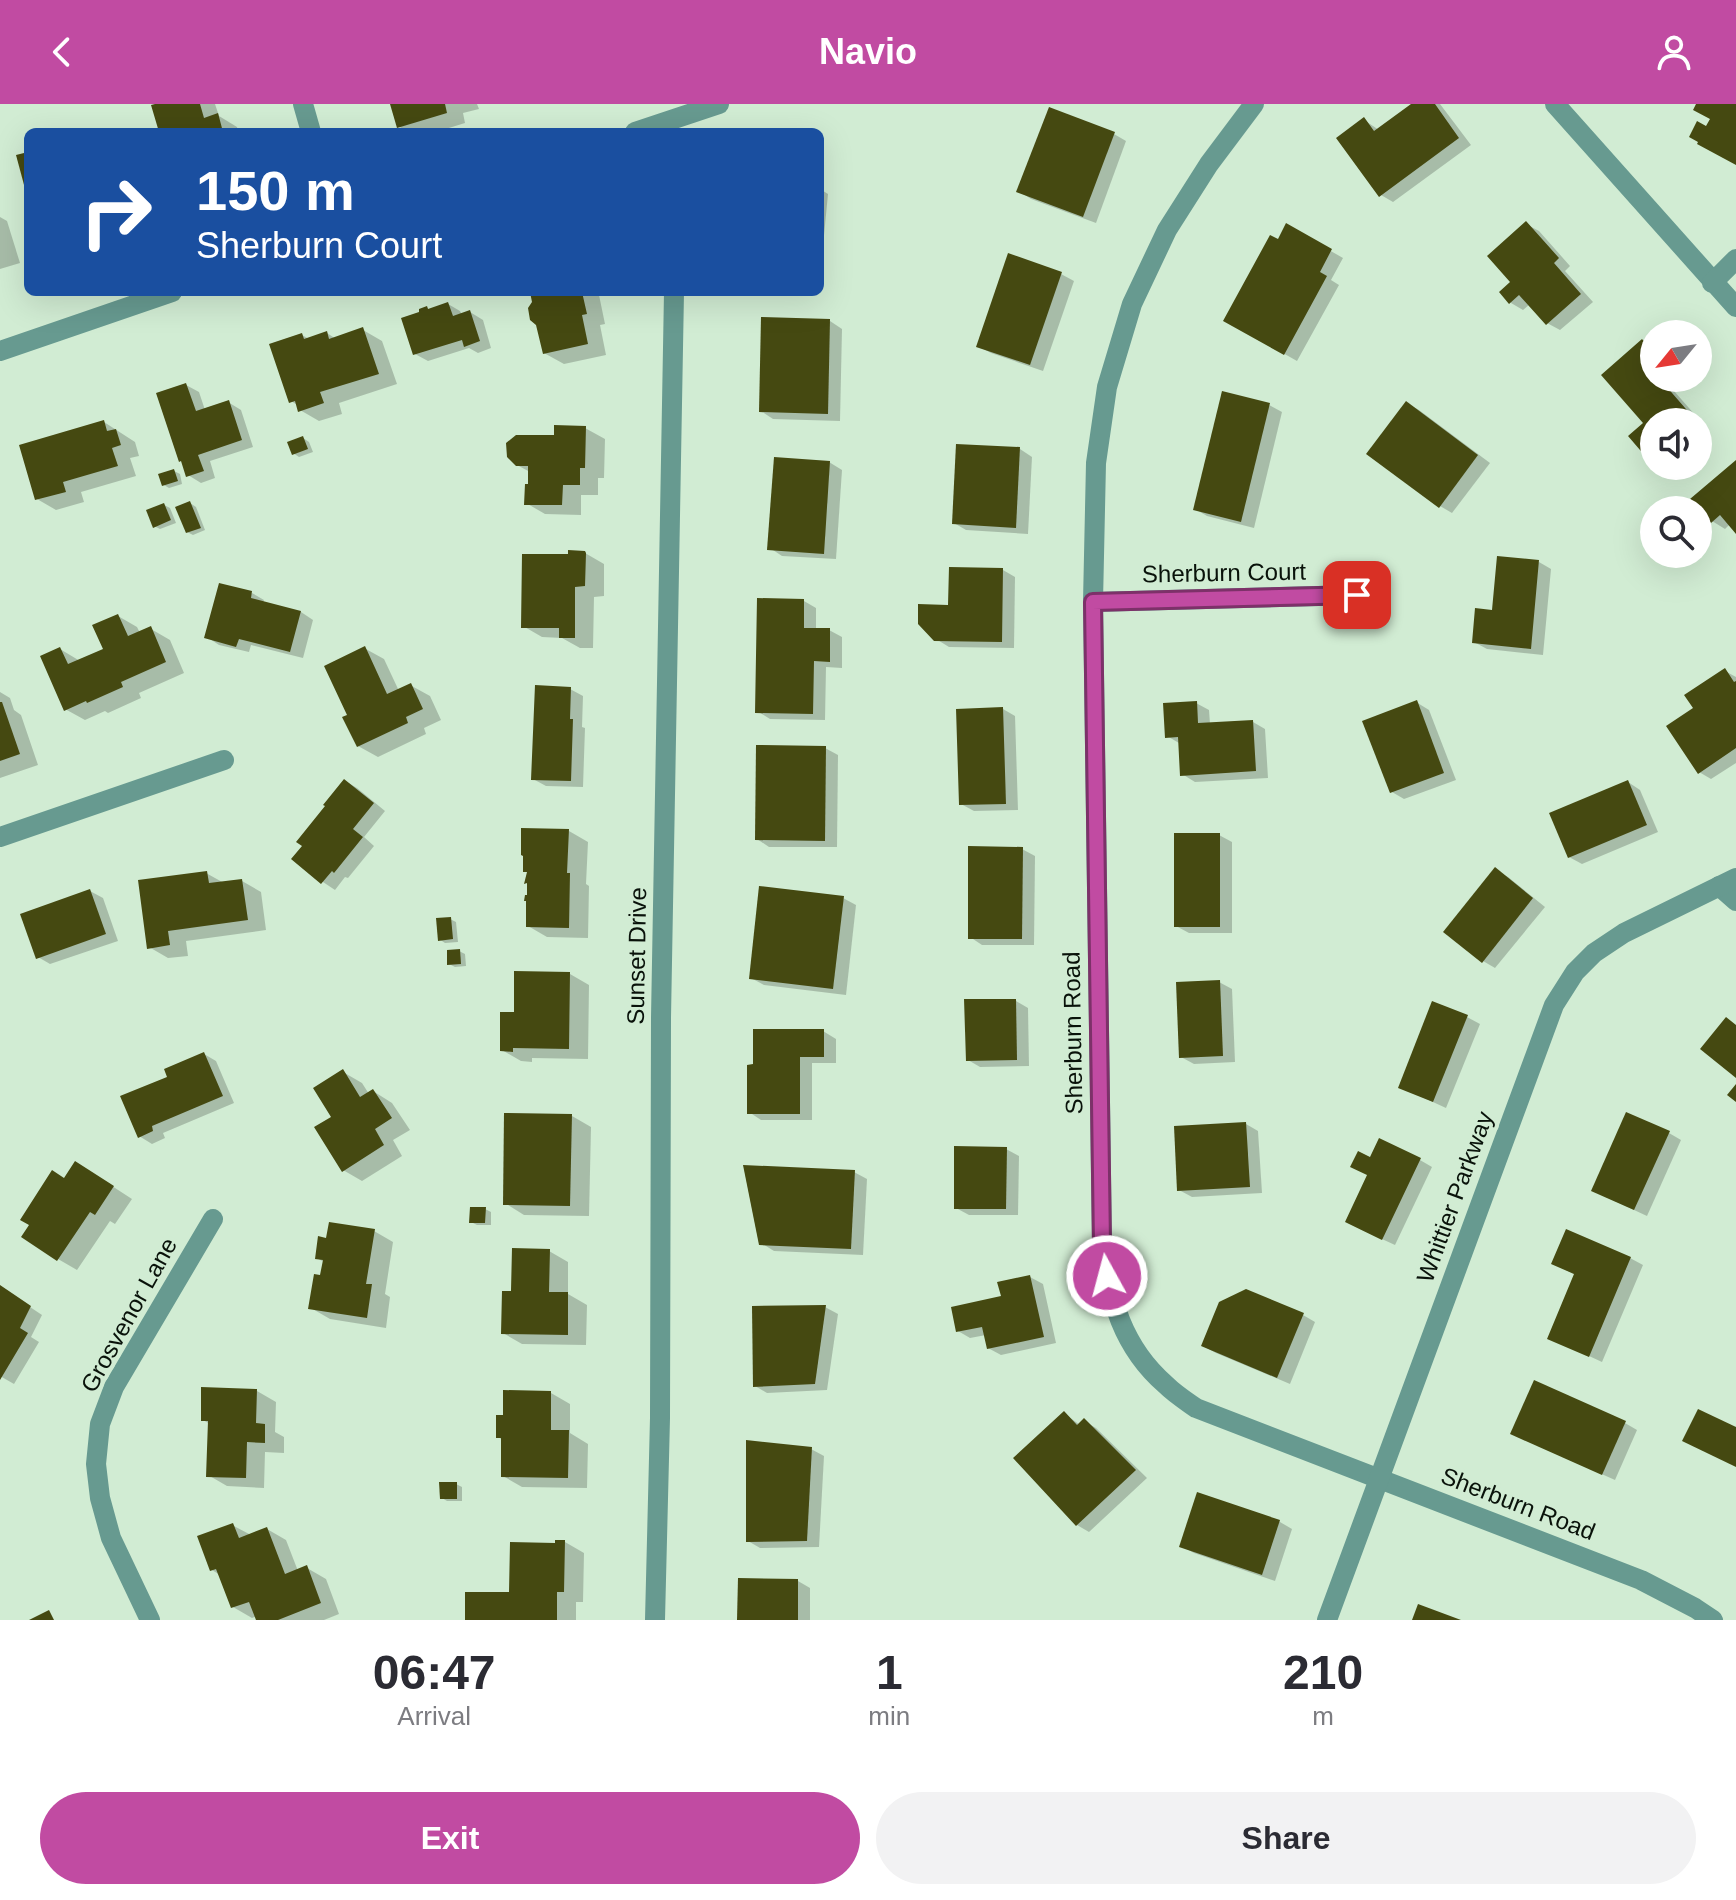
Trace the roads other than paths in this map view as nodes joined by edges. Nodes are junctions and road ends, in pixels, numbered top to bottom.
1 (303, 104) edge
2 (719, 104) edge
3 (1254, 104) edge
4 (1555, 104) edge
5 (310, 128) edge
6 (657, 128) edge
7 (1736, 259) edge
8 (1712, 283) junction
9 (160, 296) edge
10 (674, 296) edge
11 (1736, 307) edge
12 (0, 351) edge
13 (1357, 595) dead end
14 (1093, 602) junction
15 (224, 760) dead end
16 (0, 837) edge
17 (1728, 882) edge
18 (1736, 901) edge
19 (213, 1219) dead end
20 (1379, 1478) junction
21 (150, 1620) edge
22 (655, 1620) edge
23 (1327, 1620) edge
24 (1713, 1620) edge

1 - 5 street
2 - 6 street
3 - 14 street, Sherburn Road
4 - 8 street
7 - 8 street
8 - 11 street
9 - 12 street
10 - 22 street, Sunset Drive
13 - 14 street, Sherburn Court
14 - 20 street, Sherburn Road
15 - 16 street
17 - 18 street
17 - 20 street, Whittier Parkway
19 - 21 street, Grosvenor Lane
20 - 23 street, Whittier Parkway
20 - 24 street, Sherburn Road

